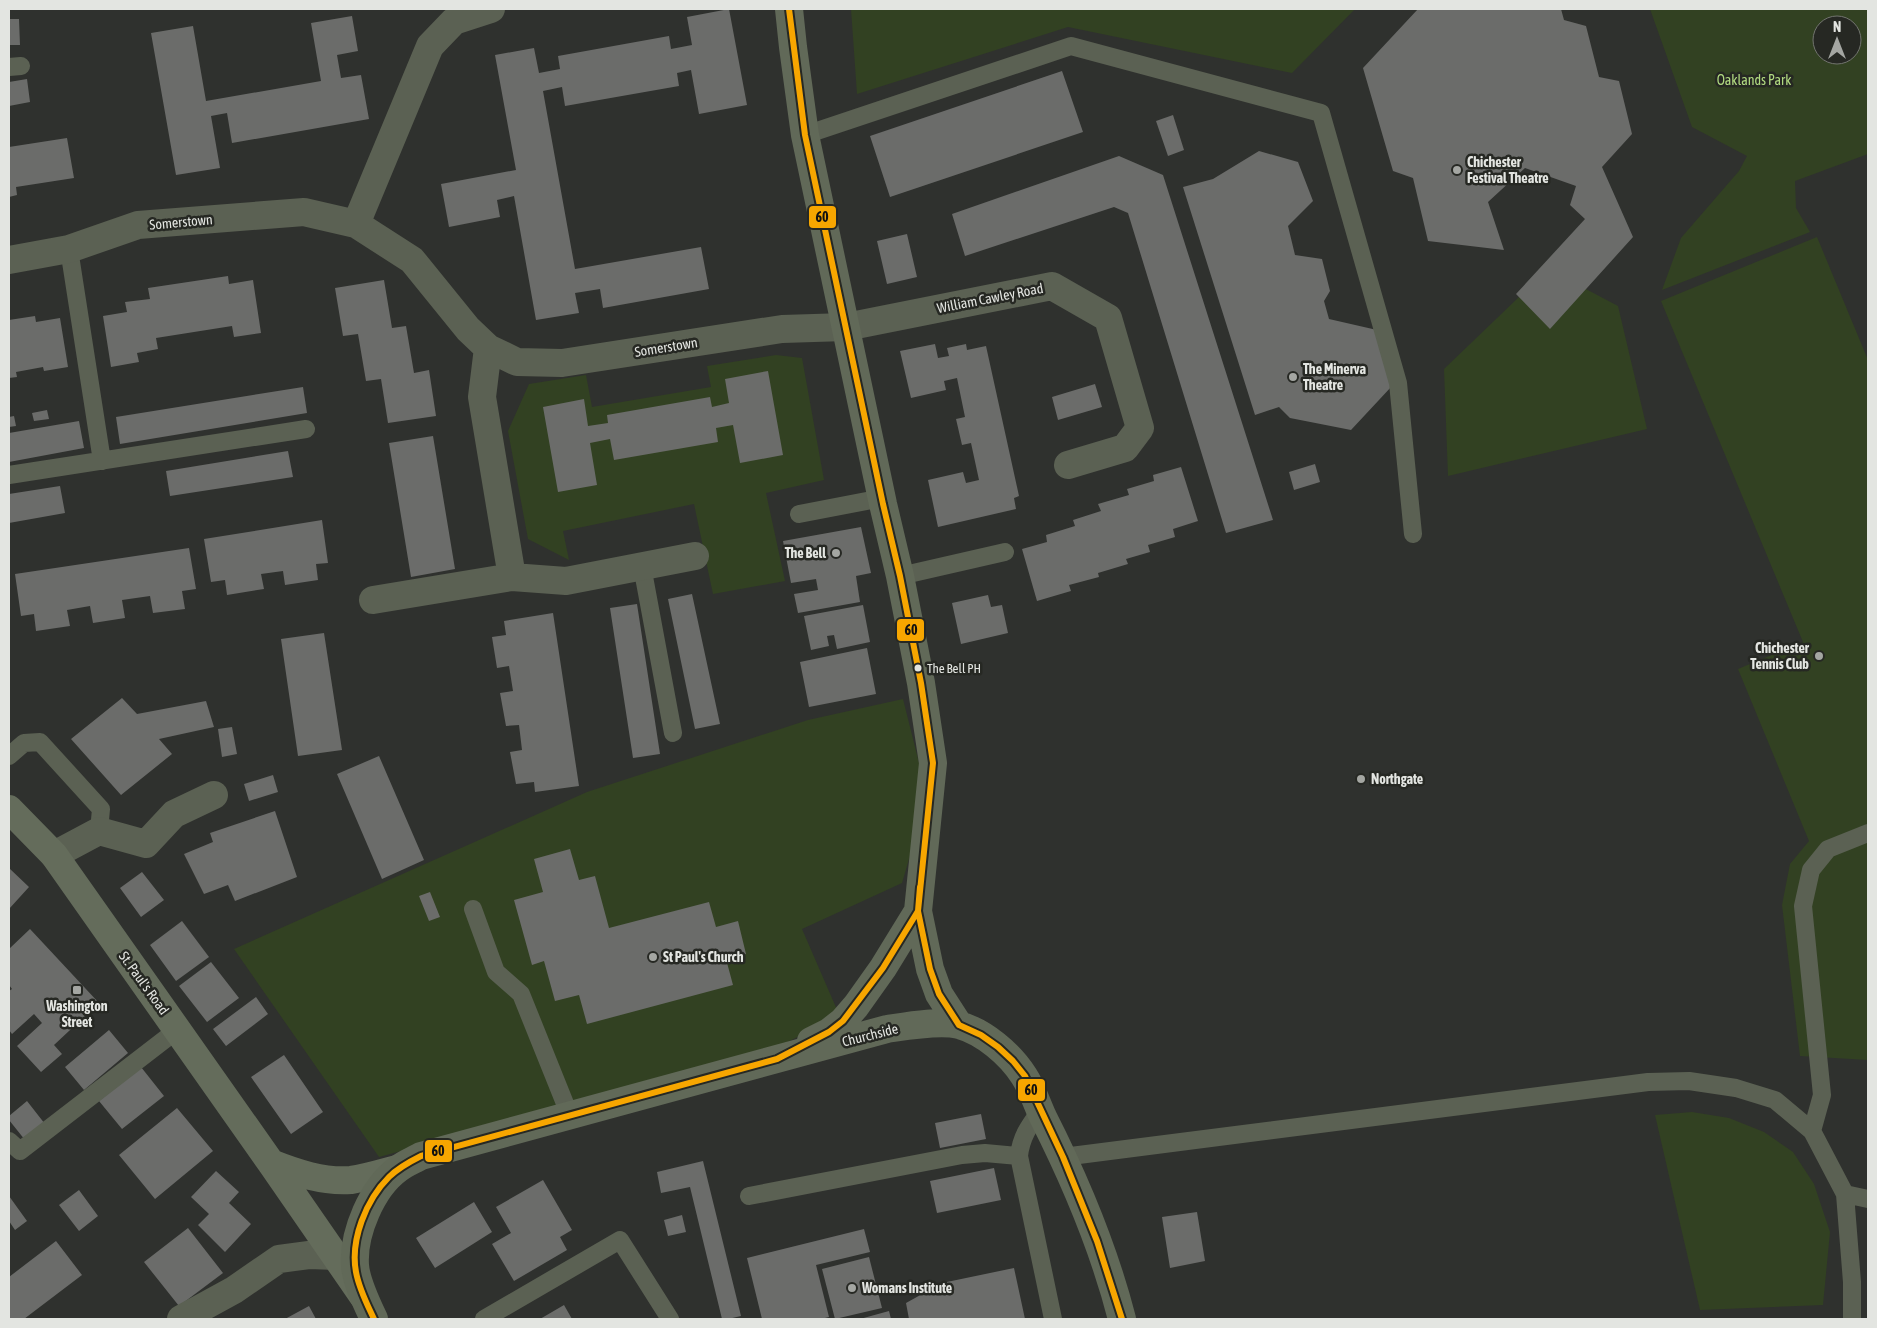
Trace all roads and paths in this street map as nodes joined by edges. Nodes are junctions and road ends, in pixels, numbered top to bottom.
1 (491, 9) edge
2 (789, 9) edge
3 (805, 135) junction
4 (356, 224) junction
5 (70, 249) junction
6 (9, 260) edge
7 (846, 327) junction
8 (488, 348) junction
9 (306, 429) dead end
10 (102, 461) junction
11 (1068, 465) dead end
12 (9, 475) edge
13 (882, 498) junction
14 (799, 514) dead end
15 (1413, 534) dead end
16 (1005, 552) dead end
17 (695, 556) dead end
18 (642, 566) junction
19 (900, 576) junction
20 (512, 577) junction
21 (373, 600) dead end
22 (673, 732) dead end
23 (9, 756) edge
24 (214, 795) dead end
25 (9, 809) edge
26 (100, 831) junction
27 (1868, 833) edge
28 (54, 855) junction
29 (473, 909) dead end
30 (918, 911) junction
31 (959, 1024) junction
32 (178, 1030) junction
33 (777, 1059) junction
34 (1040, 1111) junction
35 (568, 1116) junction
36 (1812, 1131) junction
37 (9, 1140) edge
38 (1019, 1156) junction
39 (1063, 1157) junction
40 (271, 1163) junction
41 (397, 1169) junction
42 (1845, 1194) junction
43 (749, 1196) dead end
44 (1868, 1199) edge
45 (345, 1261) junction
46 (369, 1309) edge
47 (181, 1319) edge
48 (484, 1319) edge
49 (670, 1319) edge
50 (1053, 1319) edge
51 (1119, 1319) edge
52 (1852, 1319) edge

1 - 4 street
2 - 3 main road
3 - 7 main road
3 - 15 lane
4 - 5 street, Somerstown
4 - 8 street, Somerstown
5 - 6 street, Somerstown
5 - 10 lane
7 - 8 street, Somerstown
7 - 11 street, William Cawley Road
7 - 13 main road
8 - 20 street
9 - 10 lane
10 - 12 lane
13 - 14 lane
13 - 19 main road
16 - 19 lane
17 - 18 street
18 - 20 street
18 - 22 lane
19 - 30 main road
20 - 21 street
23 - 26 lane
24 - 26 street
25 - 28 main road, St. Paul's Road
26 - 28 street
27 - 36 lane
28 - 32 main road, St. Paul's Road
29 - 35 lane
30 - 31 main road
30 - 33 main road
31 - 33 main road, Churchside
31 - 34 main road
32 - 37 lane
32 - 40 main road, St. Paul's Road
33 - 35 main road, Churchside
34 - 38 lane
34 - 39 main road
35 - 41 main road, Churchside
36 - 39 lane
36 - 42 lane
38 - 43 lane
38 - 50 lane
39 - 51 main road
40 - 41 main road
40 - 45 main road, St. Paul's Road
41 - 45 main road, Churchside
42 - 44 lane
42 - 52 lane
45 - 46 main road, St. Paul's Road
45 - 47 street
48 - 49 lane

